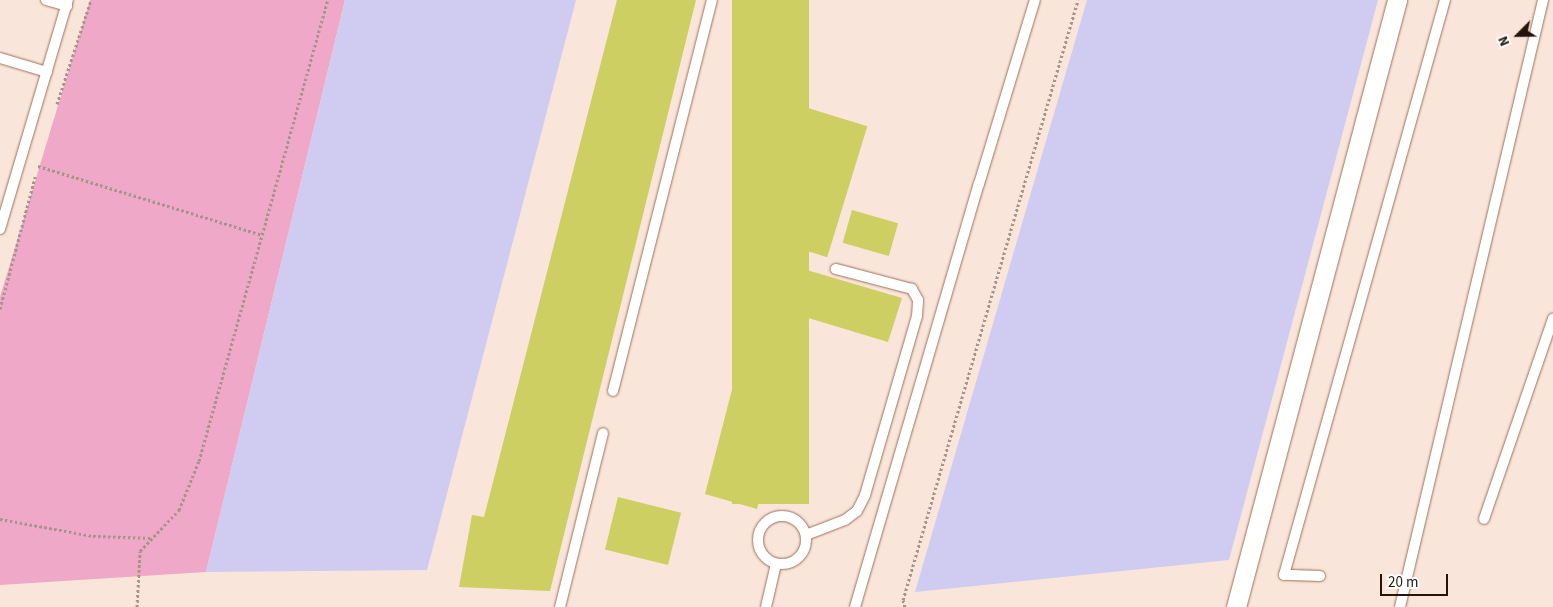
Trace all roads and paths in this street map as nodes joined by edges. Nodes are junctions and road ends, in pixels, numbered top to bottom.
1 (46, 0) edge
2 (91, 0) edge
3 (328, 0) edge
4 (712, 0) edge
5 (1035, 0) edge
6 (1078, 0) edge
7 (1397, 0) edge
8 (1445, 0) edge
9 (1543, 0) edge
10 (68, 3) edge
11 (0, 58) edge
12 (47, 72) junction
13 (54, 110) dead end
14 (40, 156) dead end
15 (38, 166) junction
16 (0, 229) edge
17 (262, 235) junction
18 (836, 269) dead end
19 (0, 310) edge
20 (1553, 318) edge
21 (613, 391) dead end
22 (603, 433) dead end
23 (0, 519) edge
24 (1484, 519) dead end
25 (806, 535) junction
26 (152, 538) junction
27 (776, 564) junction
28 (1320, 576) dead end
29 (137, 607) edge
30 (560, 607) edge
31 (766, 607) edge
32 (855, 607) edge
33 (905, 607) edge
34 (1236, 607) edge
35 (1400, 607) edge

1 - 10 lane
2 - 13 path
3 - 17 path
4 - 21 lane
5 - 32 lane
6 - 33 path
7 - 34 street
8 - 28 lane
9 - 35 lane
10 - 12 lane
11 - 12 lane
12 - 16 lane
14 - 15 path
15 - 17 path
15 - 19 path
17 - 26 path
18 - 25 lane
20 - 24 lane
22 - 30 lane
23 - 26 path
25 - 27 lane
25 - 27 lane
26 - 29 path
27 - 31 lane

